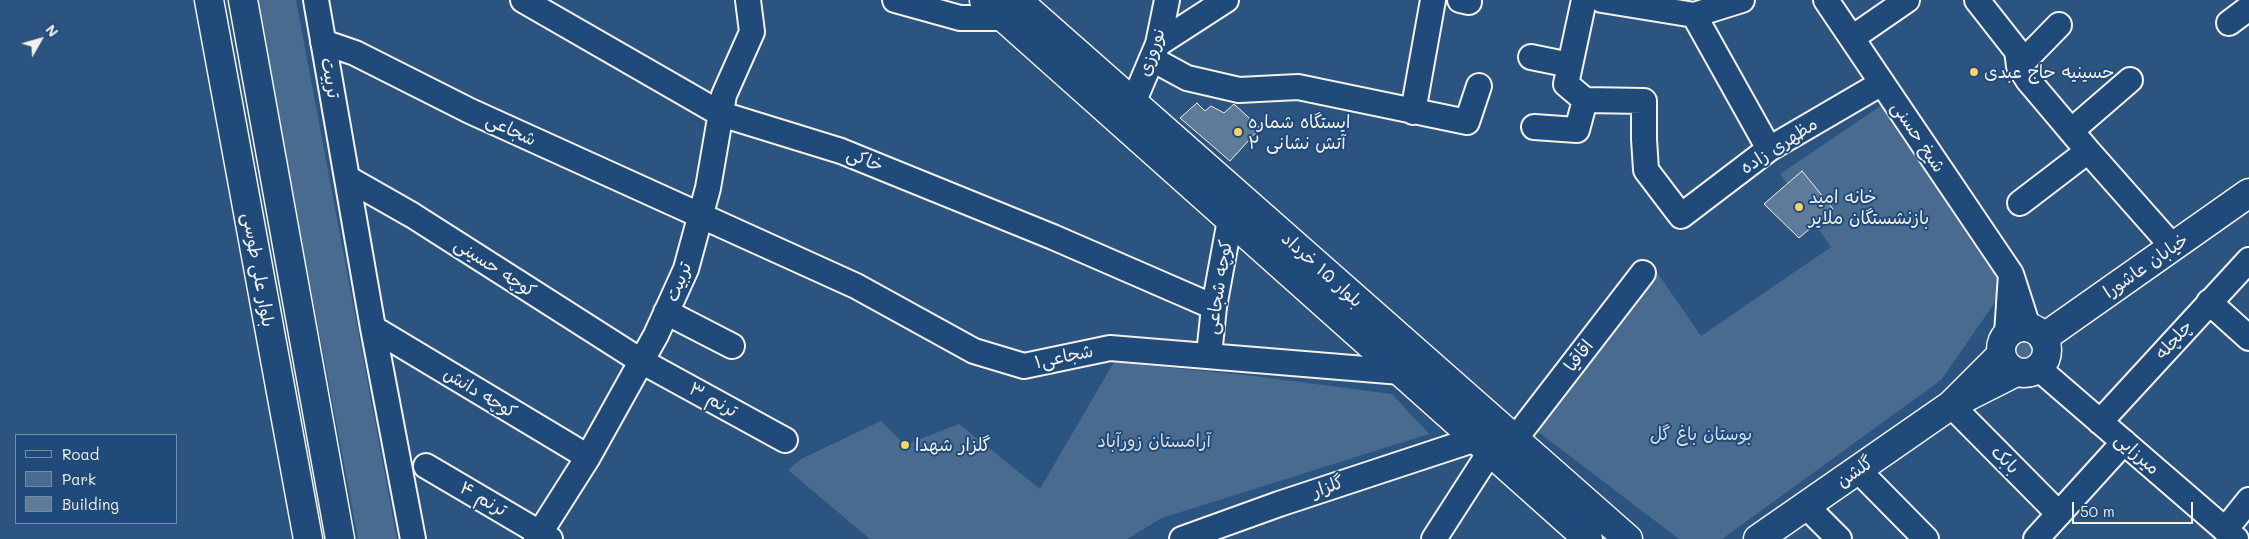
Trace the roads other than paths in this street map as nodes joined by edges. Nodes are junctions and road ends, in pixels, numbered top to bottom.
1 (209, 0) edge
2 (243, 0) edge
3 (316, 0) edge
4 (523, 0) edge
5 (748, 0) edge
6 (895, 0) edge
7 (984, 0) edge
8 (1167, 0) edge
9 (1226, 0) edge
10 (1433, 0) edge
11 (1584, 0) edge
12 (1602, 0) edge
13 (1742, 0) edge
14 (1826, 0) edge
15 (1907, 0) edge
16 (1977, 0) edge
17 (2249, 8) edge
18 (1010, 9) edge
19 (1694, 15) junction
20 (2229, 23) dead end
21 (2059, 25) dead end
22 (1852, 38) junction
23 (323, 42) junction
24 (1155, 52) junction
25 (1531, 57) dead end
26 (1570, 65) junction
27 (2019, 66) junction
28 (2130, 80) dead end
29 (1882, 84) junction
30 (1479, 86) dead end
31 (1585, 100) junction
32 (1133, 103) junction
33 (1413, 112) junction
34 (721, 114) junction
35 (1534, 127) dead end
36 (2071, 131) junction
37 (1769, 149) junction
38 (2088, 151) junction
39 (1197, 174) junction
40 (347, 178) junction
41 (2249, 193) edge
42 (2020, 203) dead end
43 (700, 217) junction
44 (1230, 220) junction
45 (2173, 247) junction
46 (2249, 260) edge
47 (1642, 273) dead end
48 (2209, 302) junction
49 (1214, 307) junction
50 (666, 312) junction
51 (373, 328) junction
52 (2249, 338) edge
53 (732, 346) dead end
54 (2022, 349) junction
55 (1209, 355) junction
56 (641, 361) junction
57 (1401, 372) junction
58 (1951, 405) junction
59 (2100, 422) junction
60 (1515, 439) junction
61 (785, 440) dead end
62 (2124, 442) junction
63 (1483, 446) junction
64 (588, 457) junction
65 (426, 466) dead end
66 (1858, 470) junction
67 (2249, 500) edge
68 (1806, 506) junction
69 (2059, 514) junction
70 (2230, 534) edge
71 (542, 537) edge
72 (308, 539) edge
73 (340, 539) edge
74 (413, 539) edge
75 (1182, 539) edge
76 (1434, 539) edge
77 (1588, 539) edge
78 (1628, 539) edge
79 (1758, 539) edge
80 (1839, 539) edge
81 (1926, 539) edge
82 (2036, 539) edge

1 - 72 main road, بلوار علی طوسی
2 - 73 main road, بلوار علی طوسی
3 - 23 street, تربیت
4 - 34 street, خاکی
5 - 34 street, تربیت
6 - 18 street
7 - 18 main road, بلوار ۱۵ خرداد
8 - 24 street, نوروزی
9 - 24 street
10 - 33 street
11 - 26 street
12 - 19 street
13 - 19 street
14 - 22 street, شیخ حسنی
15 - 22 street
16 - 27 street
17 - 20 street
18 - 32 main road, بلوار ۱۵ خرداد
18 - 39 main road, بلوار ۱۵ خرداد
19 - 37 street
21 - 27 street
22 - 29 street, شیخ حسنی
23 - 40 street, تربیت
23 - 43 street, شجاعی
24 - 32 street, نوروزی
24 - 33 street
25 - 26 street
26 - 31 street
27 - 36 street
28 - 36 street
29 - 37 street, مظهری زاده
29 - 54 street, شیخ حسنی
30 - 33 street
31 - 35 street
31 - 37 street, مظهری زاده
32 - 39 main road, بلوار ۱۵ خرداد
34 - 43 street, تربیت
34 - 49 street, خاکی
36 - 38 street
38 - 42 street
38 - 45 street
39 - 44 main road, بلوار ۱۵ خرداد
39 - 60 main road, بلوار ۱۵ خرداد
40 - 51 street, تربیت
40 - 56 street, کوچه حسینی
41 - 45 main road, خیابان عاشورا
43 - 50 street, تربیت
43 - 55 street, شجاعی۱
44 - 49 street, کوچه شجاعی
44 - 57 main road, بلوار ۱۵ خرداد
45 - 54 main road, خیابان عاشورا
46 - 48 street, چلچله
47 - 60 street, اقاقیا
48 - 52 street
48 - 59 street, چلچله
49 - 55 street, کوچه شجاعی
50 - 53 street
50 - 56 street, تربیت
51 - 64 street, کوچه دانش
51 - 74 street, تربیت
54 - 58 main road, خیابان عاشورا
54 - 59 street, میرزایی
55 - 57 street, شجاعی۱
56 - 61 street, ترنم ۳
56 - 64 street, تربیت
57 - 63 main road, بلوار ۱۵ خرداد
58 - 66 main road, گلشن
58 - 69 street, بابک
59 - 62 street, میرزایی
60 - 78 main road, بلوار ۱۵ خرداد
62 - 69 street
62 - 70 street, میرزایی
63 - 75 street, گلزار
63 - 76 street
63 - 77 main road, بلوار ۱۵ خرداد
64 - 71 street, تربیت
65 - 71 street, ترنم ۴
66 - 68 main road, گلشن
66 - 81 street
67 - 70 street
68 - 79 main road, گلشن
68 - 80 street
69 - 82 street

